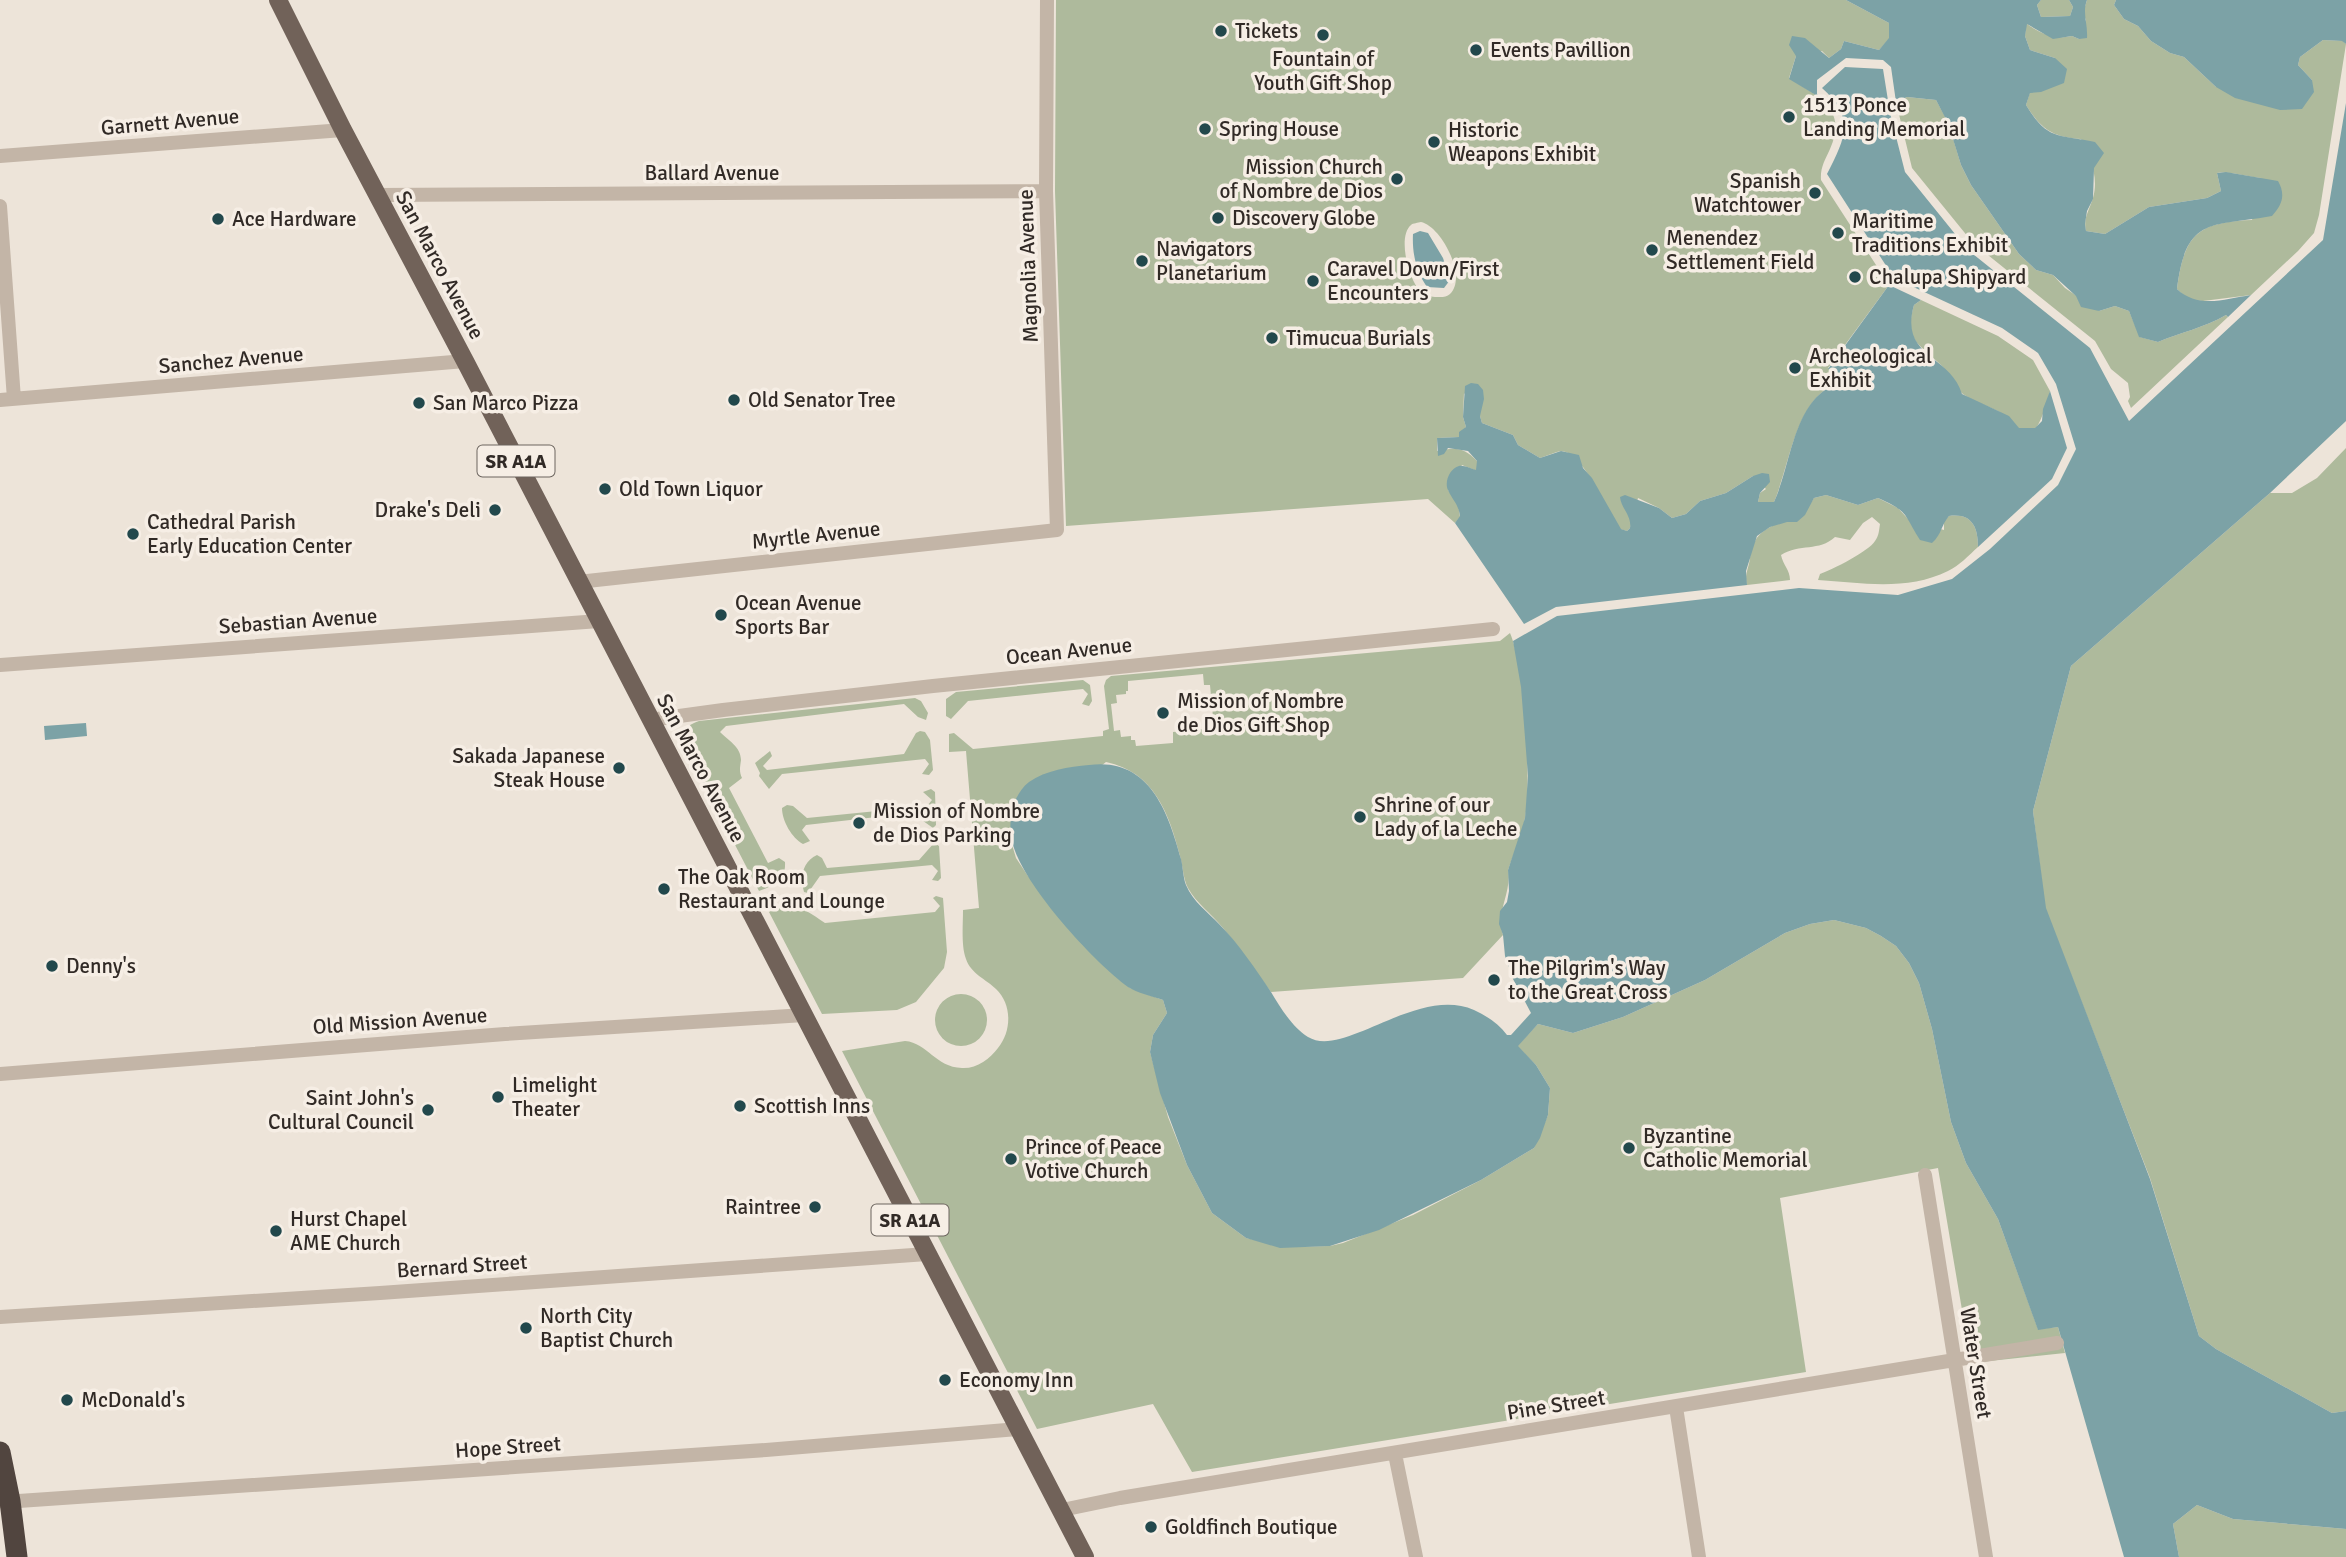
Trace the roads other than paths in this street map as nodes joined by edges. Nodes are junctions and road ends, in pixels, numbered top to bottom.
1 (1047, 0) edge
2 (284, 3) edge
3 (343, 130) junction
4 (0, 156) edge
5 (1046, 191) junction
6 (377, 195) junction
7 (0, 206) edge
8 (465, 361) junction
9 (7, 399) edge
10 (1057, 530) joint
11 (578, 582) junction
12 (599, 621) junction
13 (1493, 629) dead end
14 (0, 665) edge
15 (650, 720) junction
16 (804, 1015) junction
17 (0, 1073) edge
18 (1925, 1175) dead end
19 (927, 1254) junction
20 (0, 1317) edge
21 (2057, 1343) dead end
22 (1954, 1360) junction
23 (1676, 1407) junction
24 (1018, 1429) junction
25 (0, 1452) edge
26 (1395, 1454) junction
27 (5, 1502) edge
28 (1062, 1510) junction
29 (17, 1557) edge
30 (1085, 1557) edge
31 (1416, 1557) edge
32 (1699, 1557) edge
33 (1986, 1557) edge

1 - 5 street, Magnolia Avenue
2 - 3 main road, San Marco Avenue / SR A1A
3 - 4 street, Garnett Avenue
3 - 6 main road, San Marco Avenue / SR A1A
5 - 6 street, Ballard Avenue
5 - 10 street, Magnolia Avenue
6 - 8 main road, San Marco Avenue / SR A1A
7 - 9 street
8 - 9 street, Sanchez Avenue
8 - 11 main road, San Marco Avenue / SR A1A
10 - 11 street, Myrtle Avenue
11 - 12 main road, San Marco Avenue / SR A1A
12 - 14 street, Sebastian Avenue
12 - 15 main road, San Marco Avenue / SR A1A
13 - 15 street, Ocean Avenue
15 - 16 main road, San Marco Avenue / SR A1A
16 - 17 street, Old Mission Avenue
16 - 19 main road, San Marco Avenue / SR A1A
18 - 22 street, Water Street
19 - 20 street, Bernard Street
19 - 24 main road, San Marco Avenue / SR A1A
21 - 22 street, Pine Street
22 - 23 street, Pine Street
22 - 33 street, Water Street
23 - 26 street, Pine Street
23 - 32 street
24 - 27 street, Hope Street
24 - 28 main road, San Marco Avenue / SR A1A
25 - 27 highway
26 - 28 street, Pine Street
26 - 31 street
27 - 29 highway
28 - 30 main road, San Marco Avenue / SR A1A

